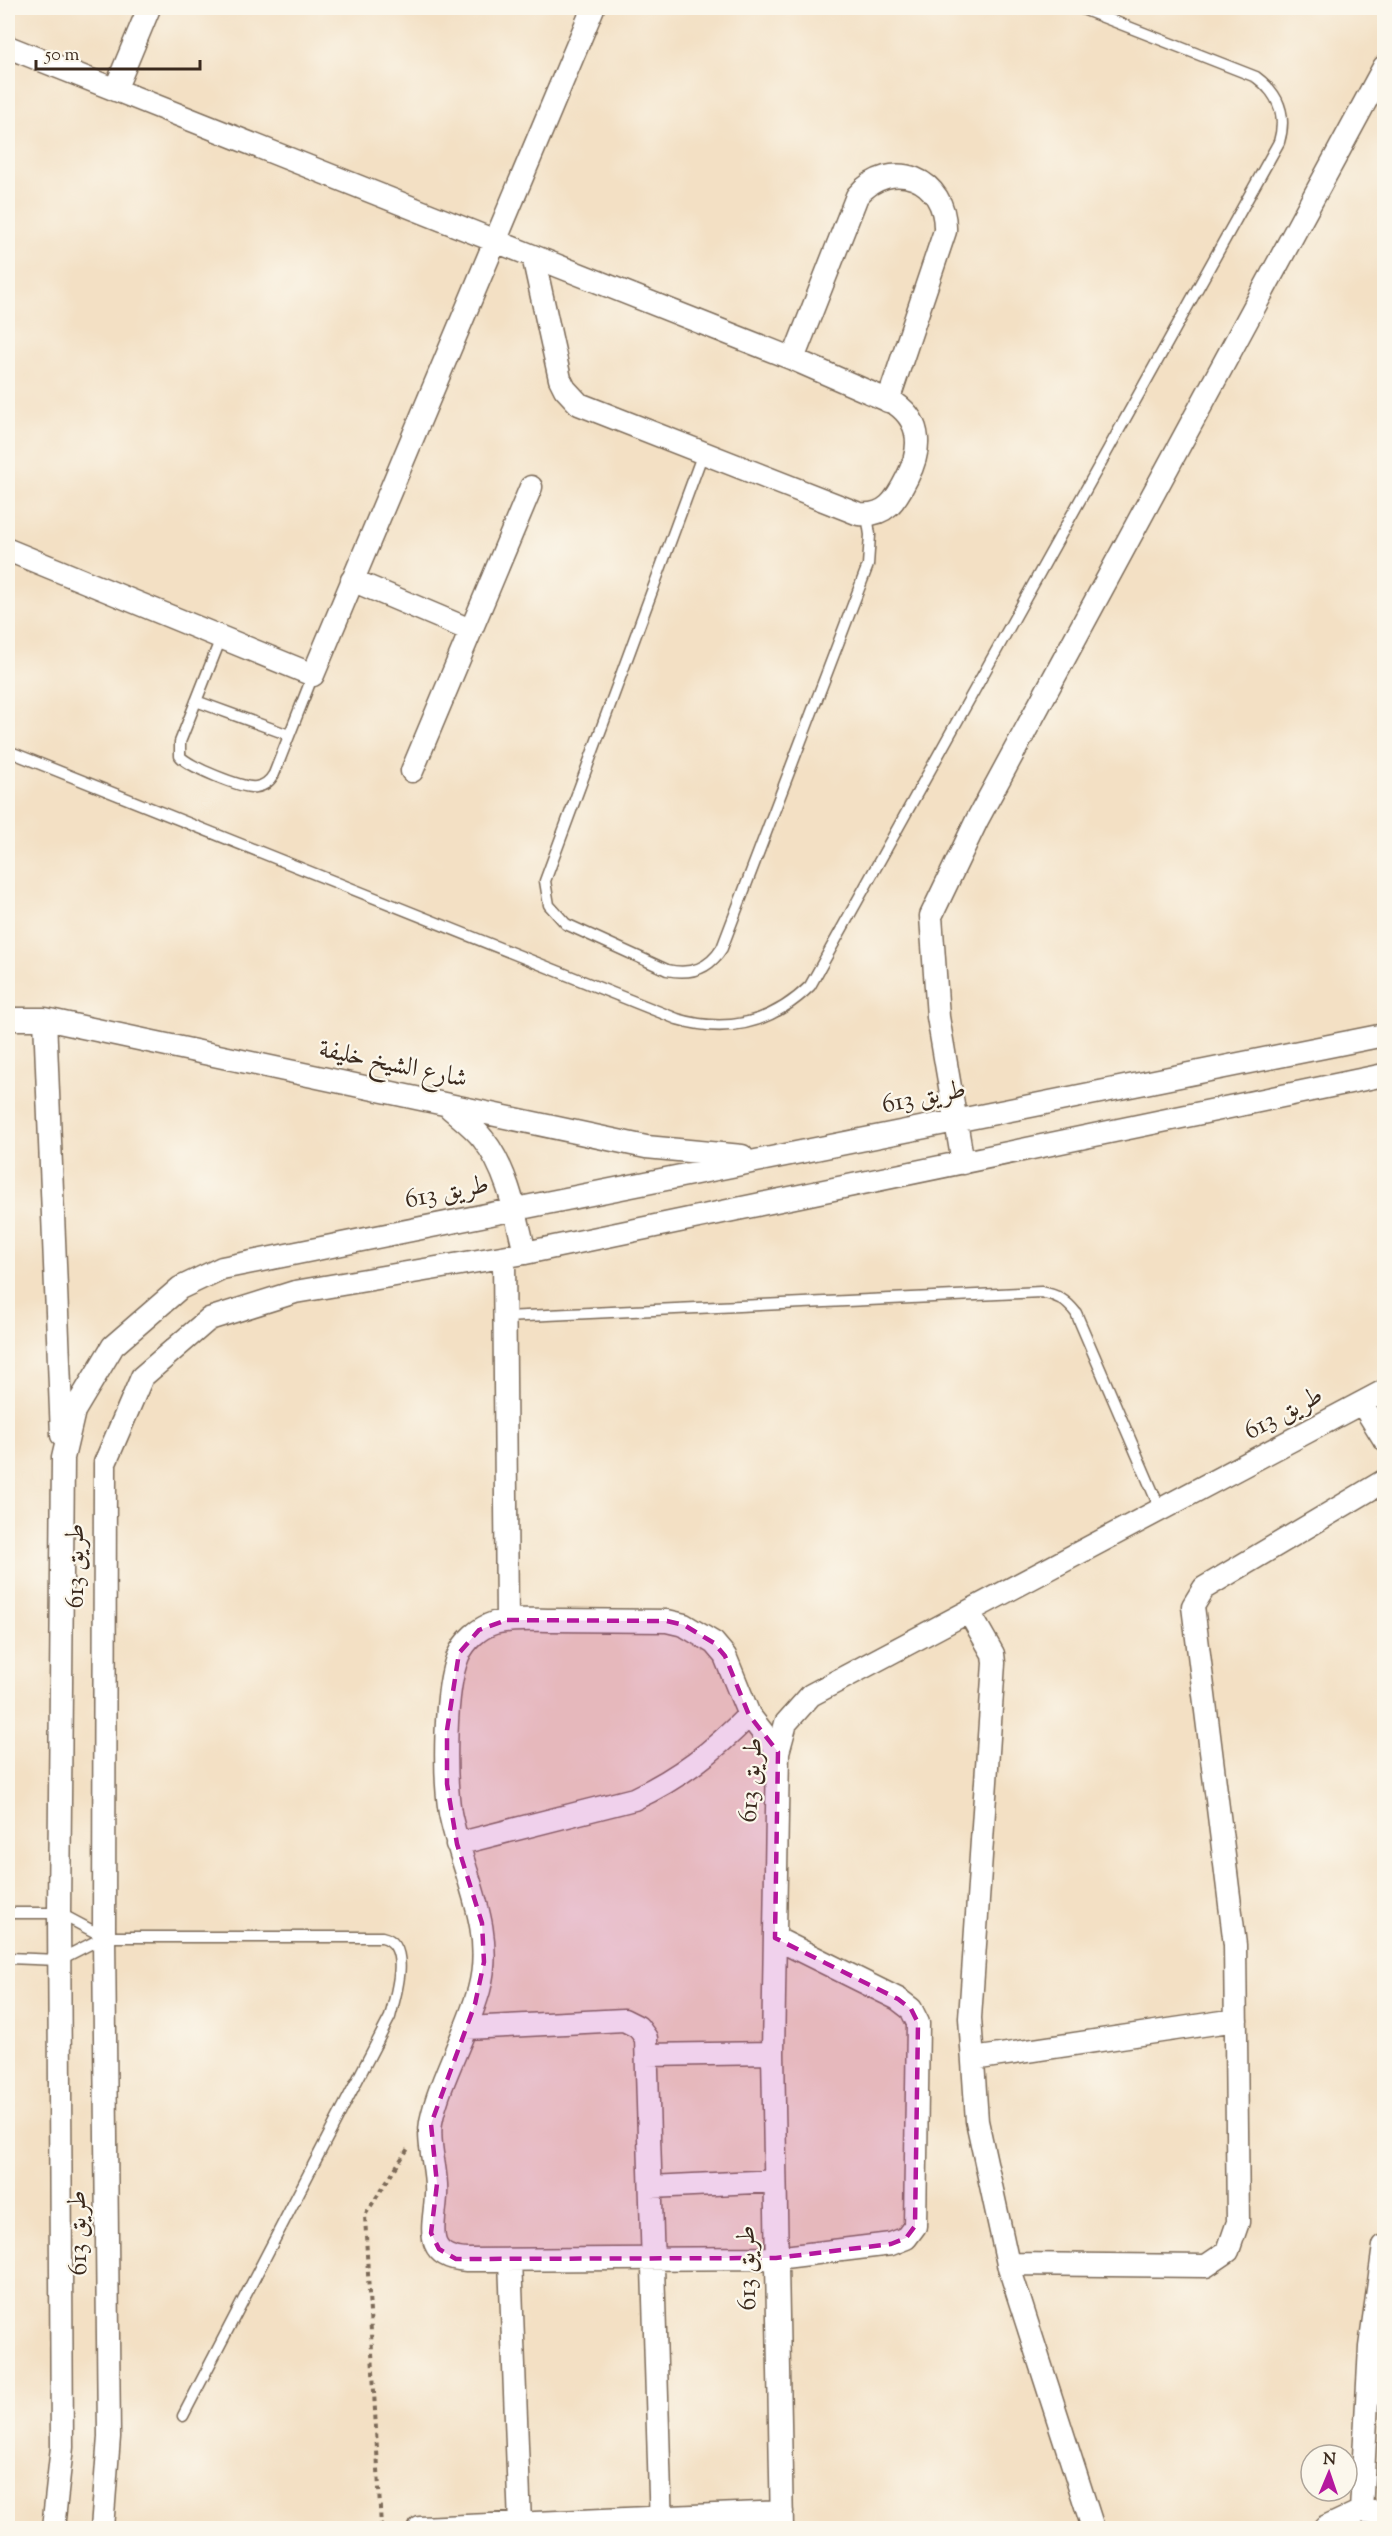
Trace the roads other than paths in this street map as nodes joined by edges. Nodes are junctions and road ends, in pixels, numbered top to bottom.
1 (149, 8) edge
2 (593, 8) edge
3 (1080, 8) edge
4 (8, 47) edge
5 (1384, 67) edge
6 (116, 90) junction
7 (495, 241) junction
8 (533, 256) junction
9 (793, 359) junction
10 (888, 400) junction
11 (703, 453) junction
12 (531, 487) dead end
13 (867, 514) junction
14 (8, 549) edge
15 (352, 580) junction
16 (470, 630) junction
17 (221, 638) junction
18 (313, 675) junction
19 (196, 701) junction
20 (289, 735) junction
21 (8, 751) edge
22 (412, 771) dead end
23 (8, 1019) edge
24 (45, 1019) junction
25 (1384, 1035) edge
26 (1384, 1075) edge
27 (448, 1106) junction
28 (955, 1121) junction
29 (769, 1158) junction
30 (963, 1163) junction
31 (515, 1209) junction
32 (515, 1255) junction
33 (505, 1317) junction
34 (1384, 1391) edge
35 (1363, 1405) junction
36 (1384, 1439) edge
37 (63, 1458) junction
38 (1384, 1481) edge
39 (1161, 1511) junction
40 (969, 1612) junction
41 (507, 1620) junction
42 (749, 1715) junction
43 (778, 1752) junction
44 (457, 1844) junction
45 (8, 1913) edge
46 (59, 1913) junction
47 (104, 1937) junction
48 (775, 1938) junction
49 (8, 1958) edge
50 (59, 1960) junction
51 (1236, 2020) junction
52 (466, 2028) junction
53 (773, 2053) junction
54 (647, 2055) junction
55 (973, 2059) junction
56 (775, 2181) junction
57 (651, 2187) junction
58 (1384, 2246) edge
59 (776, 2258) junction
60 (510, 2260) junction
61 (653, 2261) junction
62 (1008, 2264) junction
63 (183, 2416) dead end
64 (1360, 2511) junction
65 (1384, 2513) edge
66 (782, 2520) edge
67 (661, 2523) edge
68 (520, 2524) junction
69 (1095, 2527) edge
70 (53, 2529) edge
71 (102, 2529) edge
72 (420, 2529) edge
73 (1325, 2529) edge

1 - 6 street
2 - 7 street
3 - 21 lane
4 - 6 street
5 - 28 street
6 - 7 street
7 - 8 street
7 - 15 street
8 - 9 street
8 - 11 street
9 - 10 street
9 - 10 street
10 - 13 street
11 - 13 street
11 - 13 lane
12 - 16 street
14 - 17 street
15 - 16 street
15 - 18 street
16 - 22 street
17 - 18 street
17 - 19 lane
18 - 20 lane
19 - 20 lane
19 - 20 lane
23 - 24 street, شارع الشيخ خليفة
24 - 27 street, شارع الشيخ خليفة
24 - 37 street
25 - 28 street, طريق 613
26 - 30 street, طريق 613
27 - 29 street, شارع الشيخ خليفة
27 - 31 street
28 - 29 street, طريق 613
28 - 30 street
29 - 31 street, طريق 613
30 - 32 street, طريق 613
31 - 32 street
31 - 37 street, طريق 613
32 - 33 street
32 - 47 street, طريق 613
33 - 39 lane
33 - 41 street
34 - 35 street, طريق 613
35 - 36 street
35 - 39 street, طريق 613
37 - 46 street, طريق 613
38 - 51 street
39 - 40 street, طريق 613
40 - 43 street, طريق 613
40 - 55 street
41 - 42 street
41 - 44 street
42 - 43 street
42 - 44 street
43 - 48 street, طريق 613
44 - 52 street
45 - 46 lane
46 - 47 lane
46 - 50 street, طريق 613
47 - 50 lane
47 - 63 lane
47 - 71 street, طريق 613
48 - 53 street, طريق 613
48 - 59 street
49 - 50 lane
50 - 70 street, طريق 613
51 - 55 street
51 - 62 street
52 - 54 street
52 - 60 street
53 - 54 street
53 - 56 street, طريق 613
54 - 57 street
55 - 62 street
56 - 57 street
56 - 59 street, طريق 613
57 - 61 street
58 - 64 street
59 - 61 street
59 - 66 street, طريق 613
60 - 61 street
60 - 68 street
61 - 67 street
62 - 69 street
64 - 65 street
64 - 73 street
66 - 67 street
67 - 68 street
68 - 72 street

